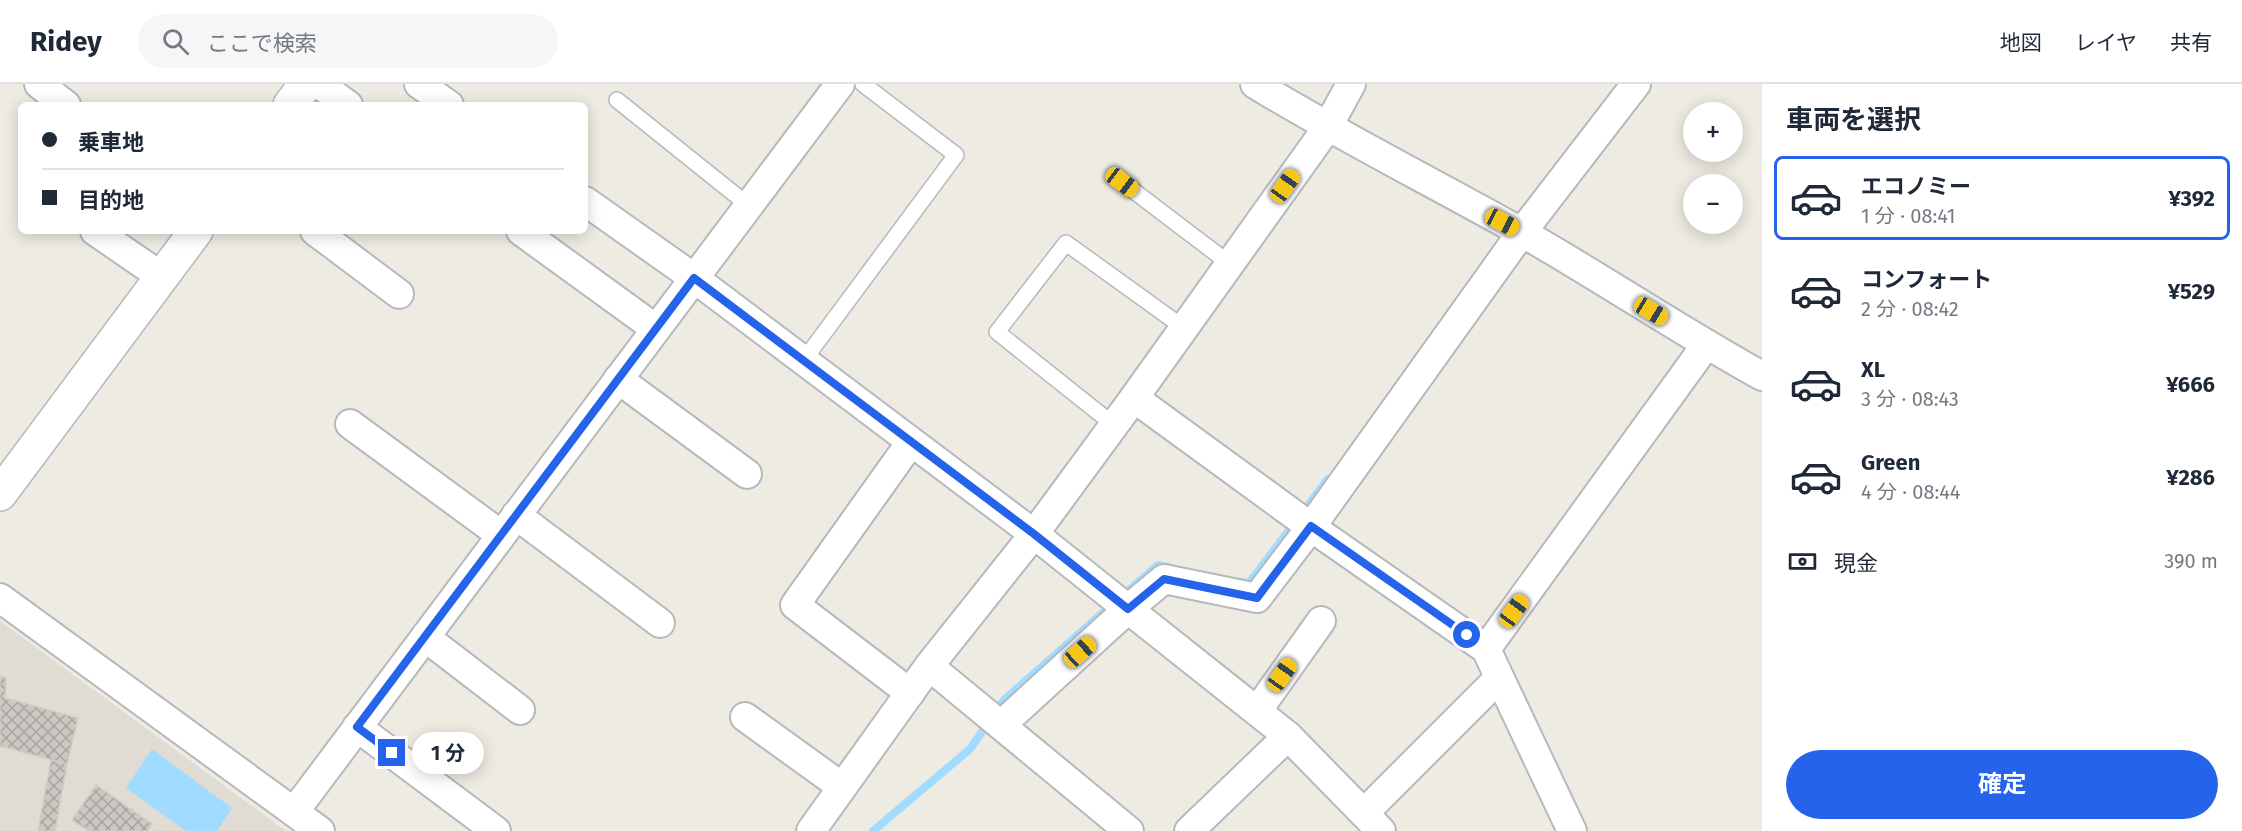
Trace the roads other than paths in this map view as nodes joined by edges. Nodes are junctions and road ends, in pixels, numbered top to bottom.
1 (39, 84) edge
2 (306, 84) edge
3 (319, 84) edge
4 (419, 84) edge
5 (840, 84) edge
6 (862, 84) edge
7 (1255, 84) edge
8 (1351, 84) edge
9 (1636, 84) edge
10 (617, 100) dead end
11 (62, 102) edge
12 (292, 102) edge
13 (344, 102) edge
14 (445, 102) edge
15 (1327, 128) junction
16 (1122, 182) dead end
17 (588, 203) edge
18 (748, 205) junction
19 (1522, 232) junction
20 (99, 234) edge
21 (194, 234) edge
22 (319, 234) edge
23 (525, 234) edge
24 (1230, 264) junction
25 (162, 277) junction
26 (694, 278) junction
27 (399, 294) dead end
28 (1184, 328) junction
29 (656, 329) junction
30 (1706, 345) junction
31 (804, 360) junction
32 (1762, 376) edge
33 (618, 379) junction
34 (1134, 398) junction
35 (350, 424) dead end
36 (1114, 425) junction
37 (911, 442) junction
38 (747, 474) dead end
39 (0, 494) edge
40 (509, 525) junction
41 (1311, 526) junction
42 (1034, 534) junction
43 (0, 598) edge
44 (1128, 609) junction
45 (1321, 621) dead end
46 (660, 623) dead end
47 (425, 637) junction
48 (1486, 649) junction
49 (929, 666) junction
50 (1499, 678) junction
51 (910, 693) junction
52 (520, 710) dead end
53 (1257, 711) junction
54 (745, 717) dead end
55 (1001, 725) junction
56 (357, 727) junction
57 (1288, 736) junction
58 (842, 787) junction
59 (294, 812) junction
60 (1373, 822) edge
61 (320, 831) edge
62 (496, 831) edge
63 (811, 831) edge
64 (1129, 831) edge
65 (1189, 831) edge
66 (1572, 831) edge

1 - 11 street
2 - 12 street
3 - 13 street
4 - 14 street
5 - 18 street
6 - 31 lane
7 - 15 street
8 - 15 street
9 - 19 street
10 - 18 lane
15 - 19 street
15 - 24 street
16 - 24 lane
17 - 26 street
18 - 26 street
19 - 30 street
19 - 41 street
20 - 25 street
21 - 25 street
22 - 27 street
23 - 29 street
24 - 28 street
25 - 39 street
26 - 29 street
26 - 31 street
28 - 34 street
28 - 36 lane
29 - 33 street
30 - 32 street
30 - 48 street
31 - 37 street
33 - 38 street
33 - 40 street
34 - 36 street
34 - 41 street
35 - 40 street
36 - 42 street
37 - 42 street
37 - 51 street
40 - 46 street
40 - 47 street
41 - 44 street
41 - 48 street
42 - 44 street
42 - 49 street
43 - 59 street
44 - 53 street
44 - 55 street
45 - 53 street
47 - 52 street
47 - 56 street
48 - 50 street
49 - 51 street
49 - 55 street
50 - 60 street
50 - 66 street
51 - 58 street
53 - 57 street
54 - 58 street
55 - 64 street
56 - 59 street
56 - 62 street
57 - 60 street
57 - 65 street
58 - 63 street
59 - 61 street

